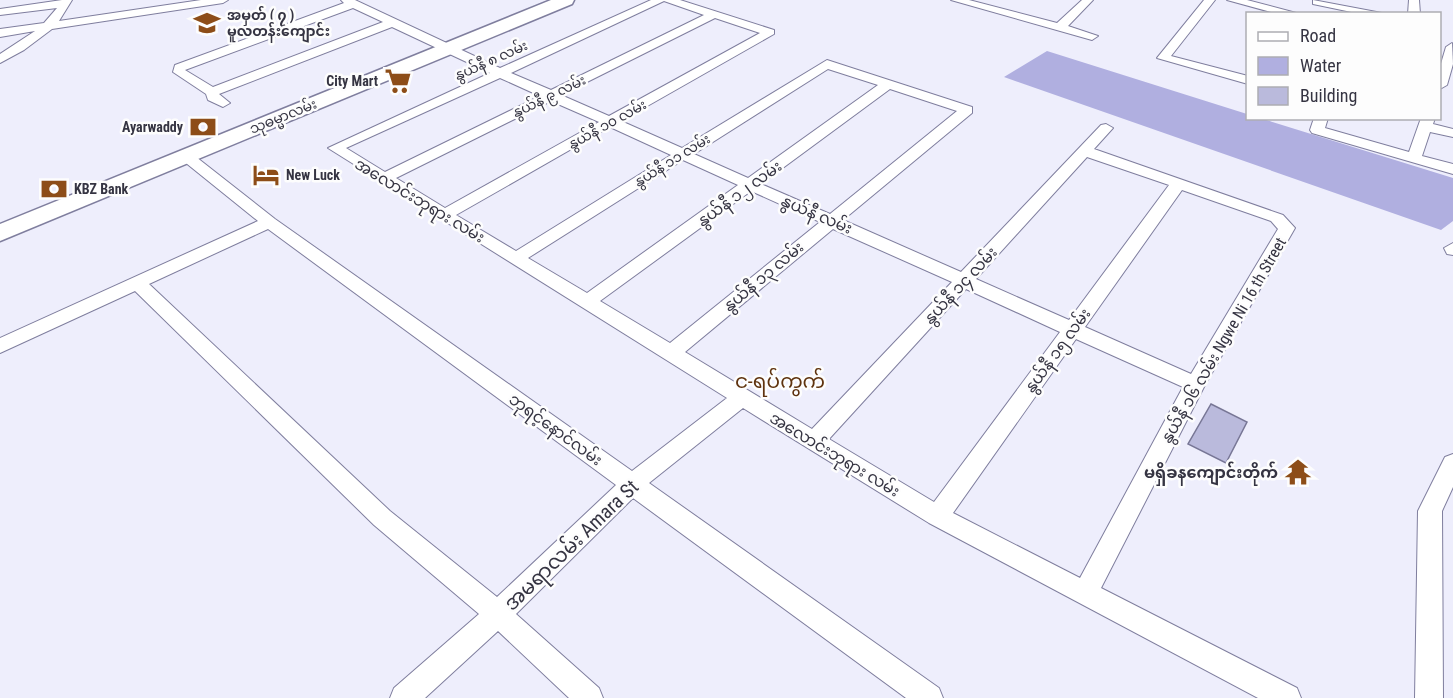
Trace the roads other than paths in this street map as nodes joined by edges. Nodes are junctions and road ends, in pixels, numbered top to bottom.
1 (223, 0) edge
2 (549, 0) edge
3 (566, 0) edge
4 (660, 0) edge
5 (669, 0) edge
6 (956, 0) edge
7 (1004, 0) edge
8 (1088, 0) edge
9 (1210, 0) edge
10 (1232, 0) edge
11 (66, 1) edge
12 (349, 2) edge
13 (1316, 5) edge
14 (992, 10) junction
15 (0, 12) edge
16 (1283, 12) edge
17 (1367, 12) edge
18 (713, 15) junction
19 (394, 22) junction
20 (50, 24) junction
21 (1060, 27) junction
22 (0, 33) edge
23 (1092, 36) dead end
24 (444, 47) junction
25 (1453, 47) edge
26 (3, 57) edge
27 (501, 72) junction
28 (1246, 80) edge
29 (1441, 82) edge
30 (890, 83) junction
31 (212, 92) junction
32 (551, 95) junction
33 (223, 103) dead end
34 (610, 122) junction
35 (1426, 123) edge
36 (1319, 124) edge
37 (1106, 128) dead end
38 (1453, 134) edge
39 (335, 148) joint
40 (1085, 151) junction
41 (682, 153) junction
42 (186, 156) junction
43 (1414, 158) junction
44 (1453, 169) edge
45 (384, 178) junction
46 (1178, 184) junction
47 (751, 185) junction
48 (444, 215) junction
49 (831, 219) junction
50 (269, 222) junction
51 (0, 223) edge
52 (0, 233) edge
53 (516, 258) junction
54 (964, 280) junction
55 (137, 283) junction
56 (587, 302) junction
57 (1072, 330) junction
58 (0, 346) edge
59 (671, 353) junction
60 (1195, 384) junction
61 (742, 397) junction
62 (814, 441) junction
63 (1453, 463) edge
64 (632, 484) junction
65 (937, 516) junction
66 (1086, 592) junction
67 (498, 614) junction
68 (404, 698) edge
69 (589, 698) edge
70 (929, 698) edge
71 (1287, 698) edge
72 (1429, 698) edge

1 - 20 street
2 - 24 main road, သုဓမ္မာလမ်း
3 - 24 main road, သုဓမ္မာလမ်း
4 - 27 street, နွယ်နီ ၈ လမ်း
5 - 18 street
6 - 14 street
7 - 14 street
8 - 21 street
9 - 28 street
10 - 16 street
11 - 15 street
11 - 20 street
12 - 19 street, နွယ်နီ လမ်း
12 - 31 street
13 - 17 street
14 - 21 street
18 - 32 street, နွယ်နီ ၉ လမ်း
18 - 34 street, နွယ်နီ ၁၀ လမ်း
19 - 24 street, နွယ်နီ လမ်း
19 - 31 street
20 - 22 street
20 - 26 street
21 - 23 street
24 - 27 street, နွယ်နီ လမ်း
24 - 42 main road, သုဓမ္မာလမ်း
24 - 51 main road, သုဓမ္မာလမ်း
25 - 29 street
27 - 32 street, နွယ်နီ လမ်း
27 - 39 street, နွယ်နီ ၈ လမ်း
30 - 41 street, နွယ်နီ ၁၁ လမ်း
30 - 47 street, နွယ်နီ ၁၂ လမ်း
30 - 49 street, နွယ်နီ ၁၃ လမ်း
31 - 33 street
32 - 34 street, နွယ်နီ လမ်း
32 - 45 street, နွယ်နီ ၉ လမ်း
34 - 41 street, နွယ်နီ လမ်း
34 - 48 street, နွယ်နီ ၁၀ လမ်း
35 - 38 street
35 - 43 street
36 - 43 street
37 - 40 street, နွယ်နီ ၁၄ လမ်း
39 - 45 street, အလောင်းဘုရား လမ်း
40 - 46 street
40 - 54 street, နွယ်နီ ၁၄ လမ်း
41 - 47 street, နွယ်နီ လမ်း
41 - 53 street, နွယ်နီ ၁၁ လမ်း
42 - 50 street, ဘုရင့်နောင်လမ်း
42 - 52 main road, သုဓမ္မာလမ်း
43 - 44 street
45 - 48 street, အလောင်းဘုရား လမ်း
46 - 57 street, နွယ်နီ ၁၅ လမ်း
46 - 60 street, နွယ်နီ ၁၆ လမ်း Ngwe Ni 16 th Street
47 - 49 street, နွယ်နီ လမ်း
47 - 56 street, နွယ်နီ ၁၂ လမ်း
48 - 53 street, အလောင်းဘုရား လမ်း
49 - 54 street, နွယ်နီ လမ်း
49 - 59 street, နွယ်နီ ၁၃ လမ်း
50 - 55 street
50 - 64 street, ဘုရင့်နောင်လမ်း
53 - 56 street, အလောင်းဘုရား လမ်း
54 - 57 street, နွယ်နီ လမ်း
54 - 62 street, နွယ်နီ ၁၄ လမ်း
55 - 58 street
55 - 67 street
56 - 59 street, အလောင်းဘုရား လမ်း
57 - 60 street, နွယ်နီ လမ်း
57 - 65 street, နွယ်နီ ၁၅ လမ်း
59 - 61 street, အလောင်းဘုရား လမ်း
60 - 66 street, နွယ်နီ ၁၆ လမ်း Ngwe Ni 16 th Street
61 - 62 street, အလောင်းဘုရား လမ်း
61 - 64 street, အမရာလမ်း Amara St
62 - 65 street, အလောင်းဘုရား လမ်း
63 - 72 street
64 - 67 street, အမရာလမ်း Amara St
64 - 70 street, ဘုရင့်နောင်လမ်း
65 - 66 street, အလောင်းဘုရား လမ်း
66 - 71 street, အလောင်းဘုရား လမ်း
67 - 68 street, အမရာလမ်း Amara St
67 - 69 street

